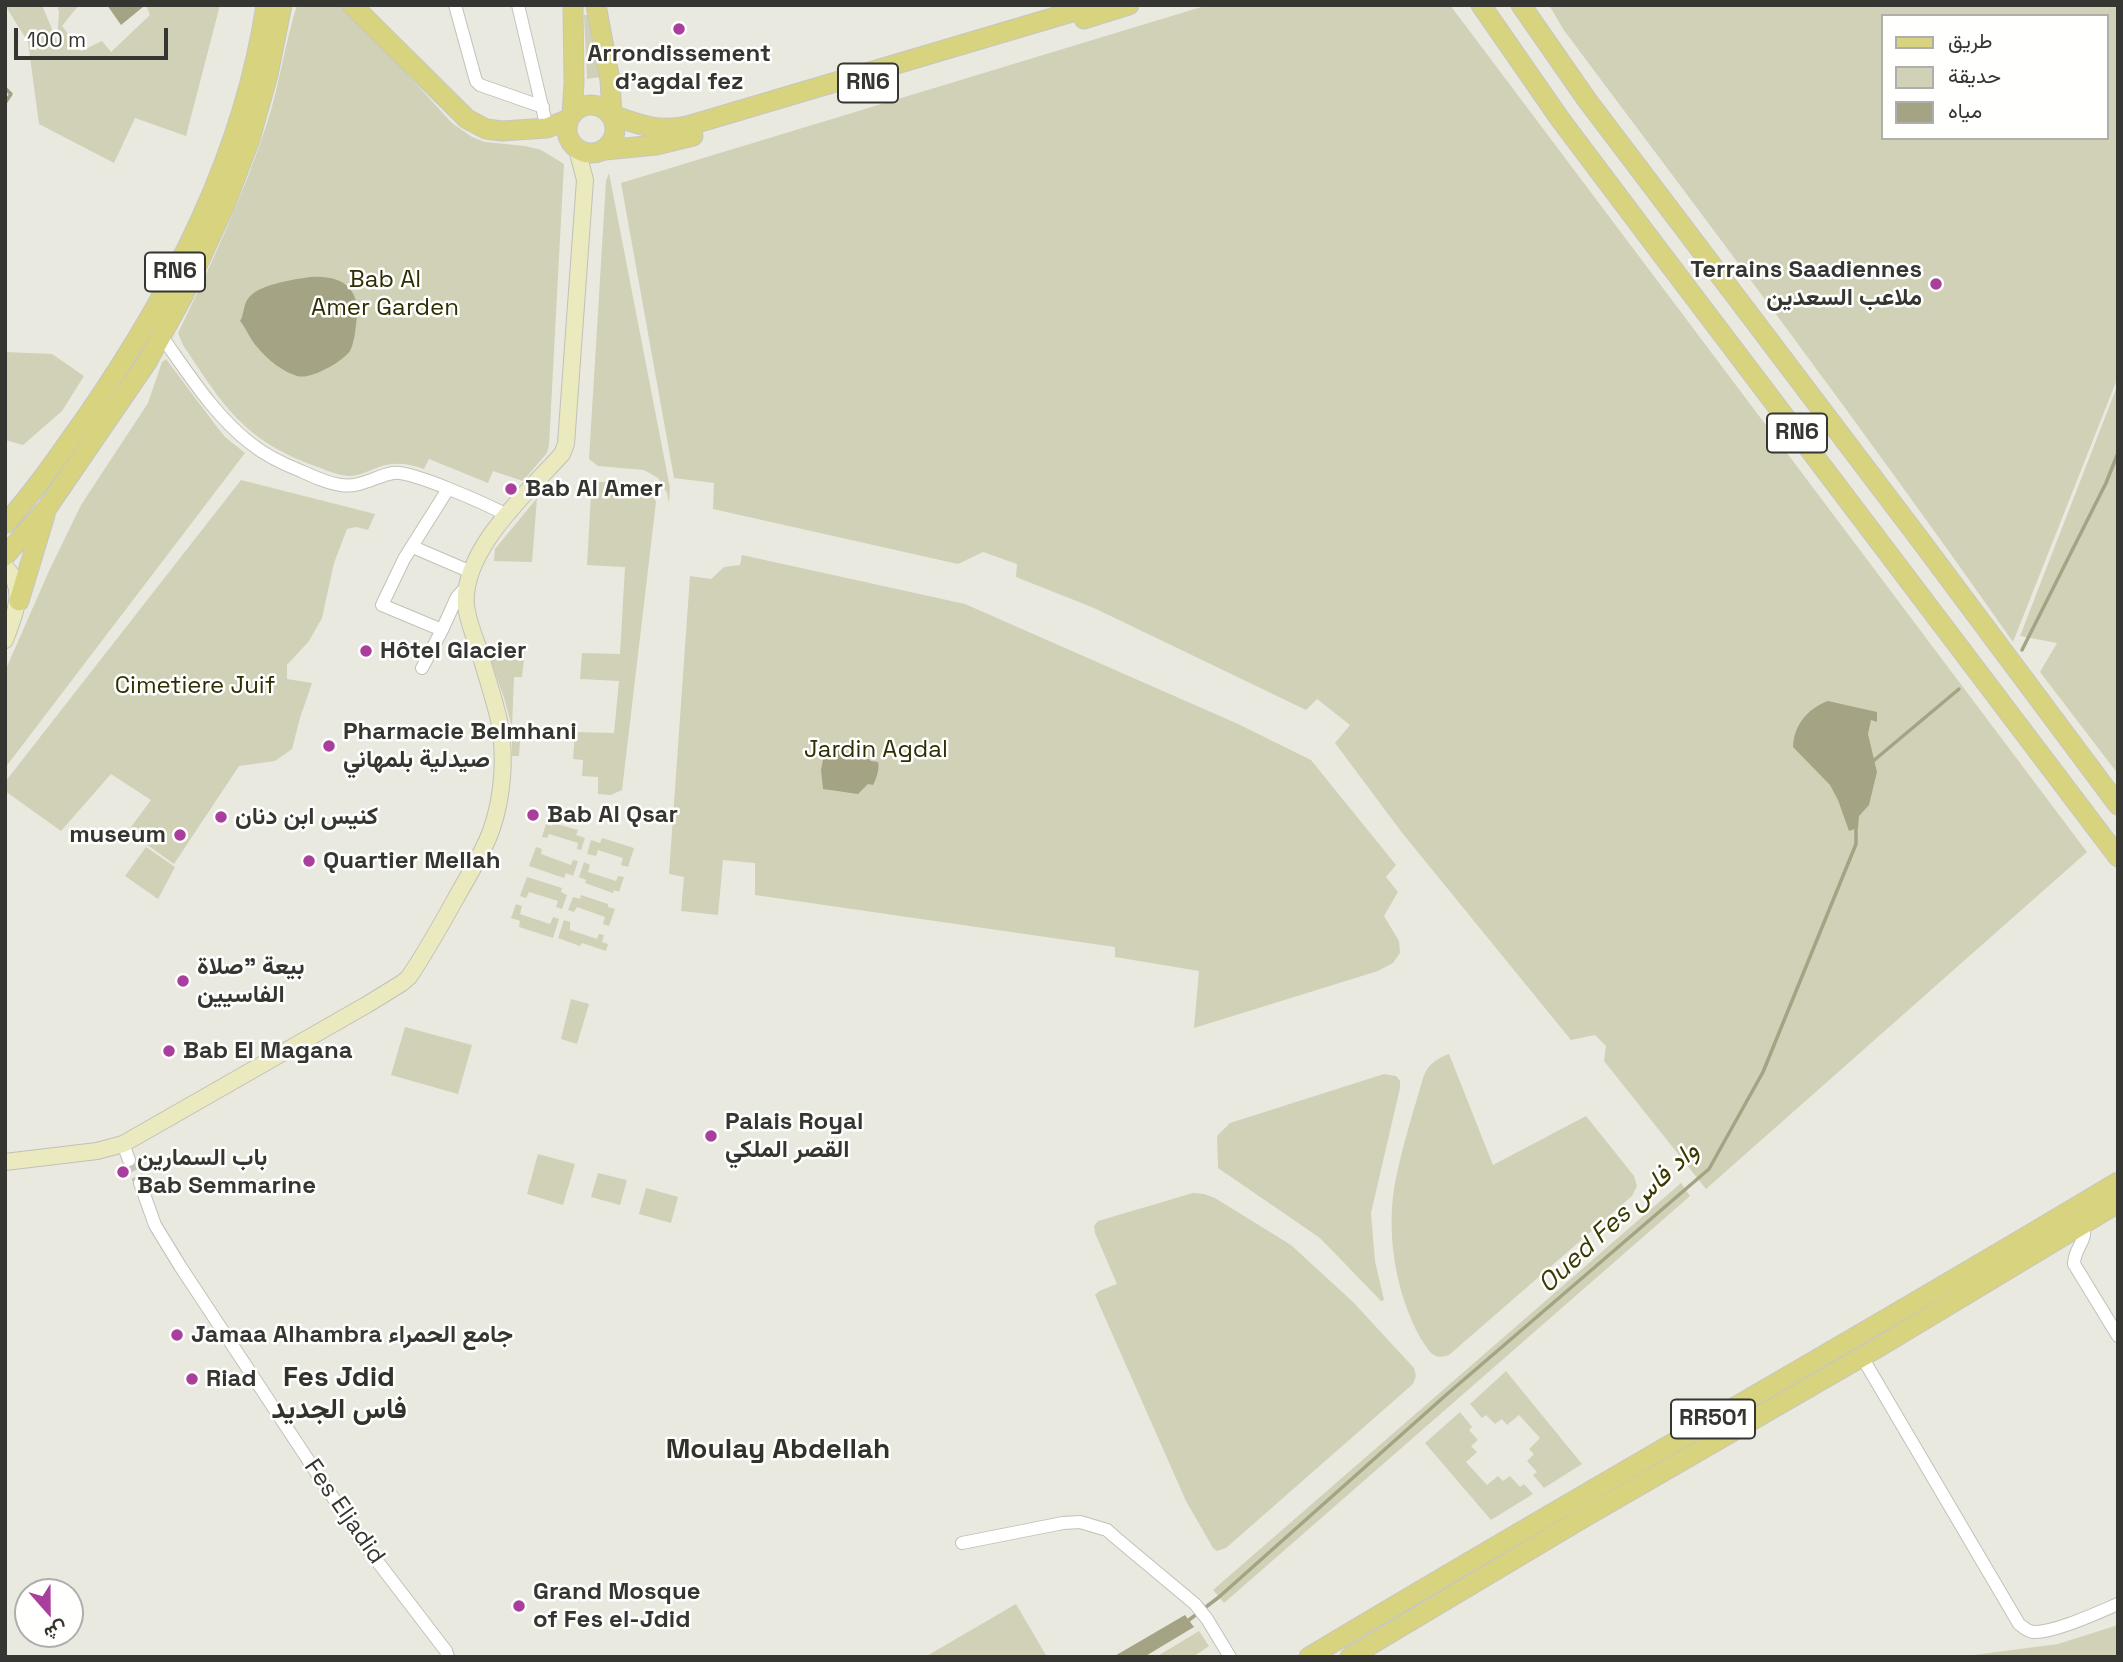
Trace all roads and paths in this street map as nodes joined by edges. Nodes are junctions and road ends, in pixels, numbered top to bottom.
1 (352, 5) edge
2 (455, 5) edge
3 (518, 5) edge
4 (573, 5) edge
5 (596, 5) edge
6 (1096, 5) edge
7 (1129, 5) edge
8 (1481, 5) edge
9 (1521, 5) edge
10 (278, 6) edge
11 (542, 107) junction
12 (612, 115) junction
13 (570, 116) junction
14 (547, 128) junction
15 (574, 146) junction
16 (602, 151) junction
17 (585, 180) junction
18 (162, 337) junction
19 (448, 489) junction
20 (20, 507) junction
21 (47, 508) junction
22 (507, 515) junction
23 (5, 524) edge
24 (5, 536) edge
25 (413, 547) junction
26 (5, 556) edge
27 (5, 567) edge
28 (469, 578) junction
29 (12, 599) edge
30 (442, 630) junction
31 (5, 640) edge
32 (422, 667) dead end
33 (2118, 806) edge
34 (2118, 857) edge
35 (123, 1144) junction
36 (130, 1160) tunnel mouth
37 (5, 1162) edge
38 (2118, 1182) edge
39 (140, 1184) tunnel mouth
40 (2118, 1203) edge
41 (2079, 1217) junction
42 (2118, 1336) edge
43 (1862, 1357) junction
44 (1831, 1363) junction
45 (962, 1543) dead end
46 (2118, 1604) edge
47 (448, 1657) edge
48 (1230, 1657) edge
49 (1308, 1657) edge
50 (1350, 1657) edge

1 - 14 main road, RN6
2 - 11 street
3 - 11 street
4 - 13 main road
5 - 12 main road
6 - 12 main road, RN6
7 - 16 main road, RN6
8 - 34 main road, RN6
9 - 33 main road, RN6
10 - 18 main road, RN6
10 - 20 main road, RN6
11 - 14 street
12 - 13 main road, RN6
12 - 16 main road
13 - 14 main road, RN6
13 - 15 main road
14 - 15 main road, RN6
15 - 16 main road, RN6
15 - 17 street
16 - 17 street
17 - 22 street
18 - 19 street
18 - 21 main road, RN6
19 - 22 street
19 - 25 street
20 - 23 main road, RN6
20 - 24 street
21 - 26 main road, RN6
21 - 29 main road
22 - 28 street
25 - 28 street
25 - 30 street
27 - 29 street
28 - 30 street
28 - 35 street
29 - 31 street
30 - 32 street
35 - 36 street
35 - 37 street
38 - 41 main road, RR501
39 - 47 street, Fes Eljadid
40 - 41 main road, RR501
41 - 42 street
41 - 43 main road, RR501
41 - 44 main road, RR501
43 - 44 main road, RR501
43 - 46 street
44 - 49 main road, RR501
44 - 50 main road, RR501
45 - 48 street

